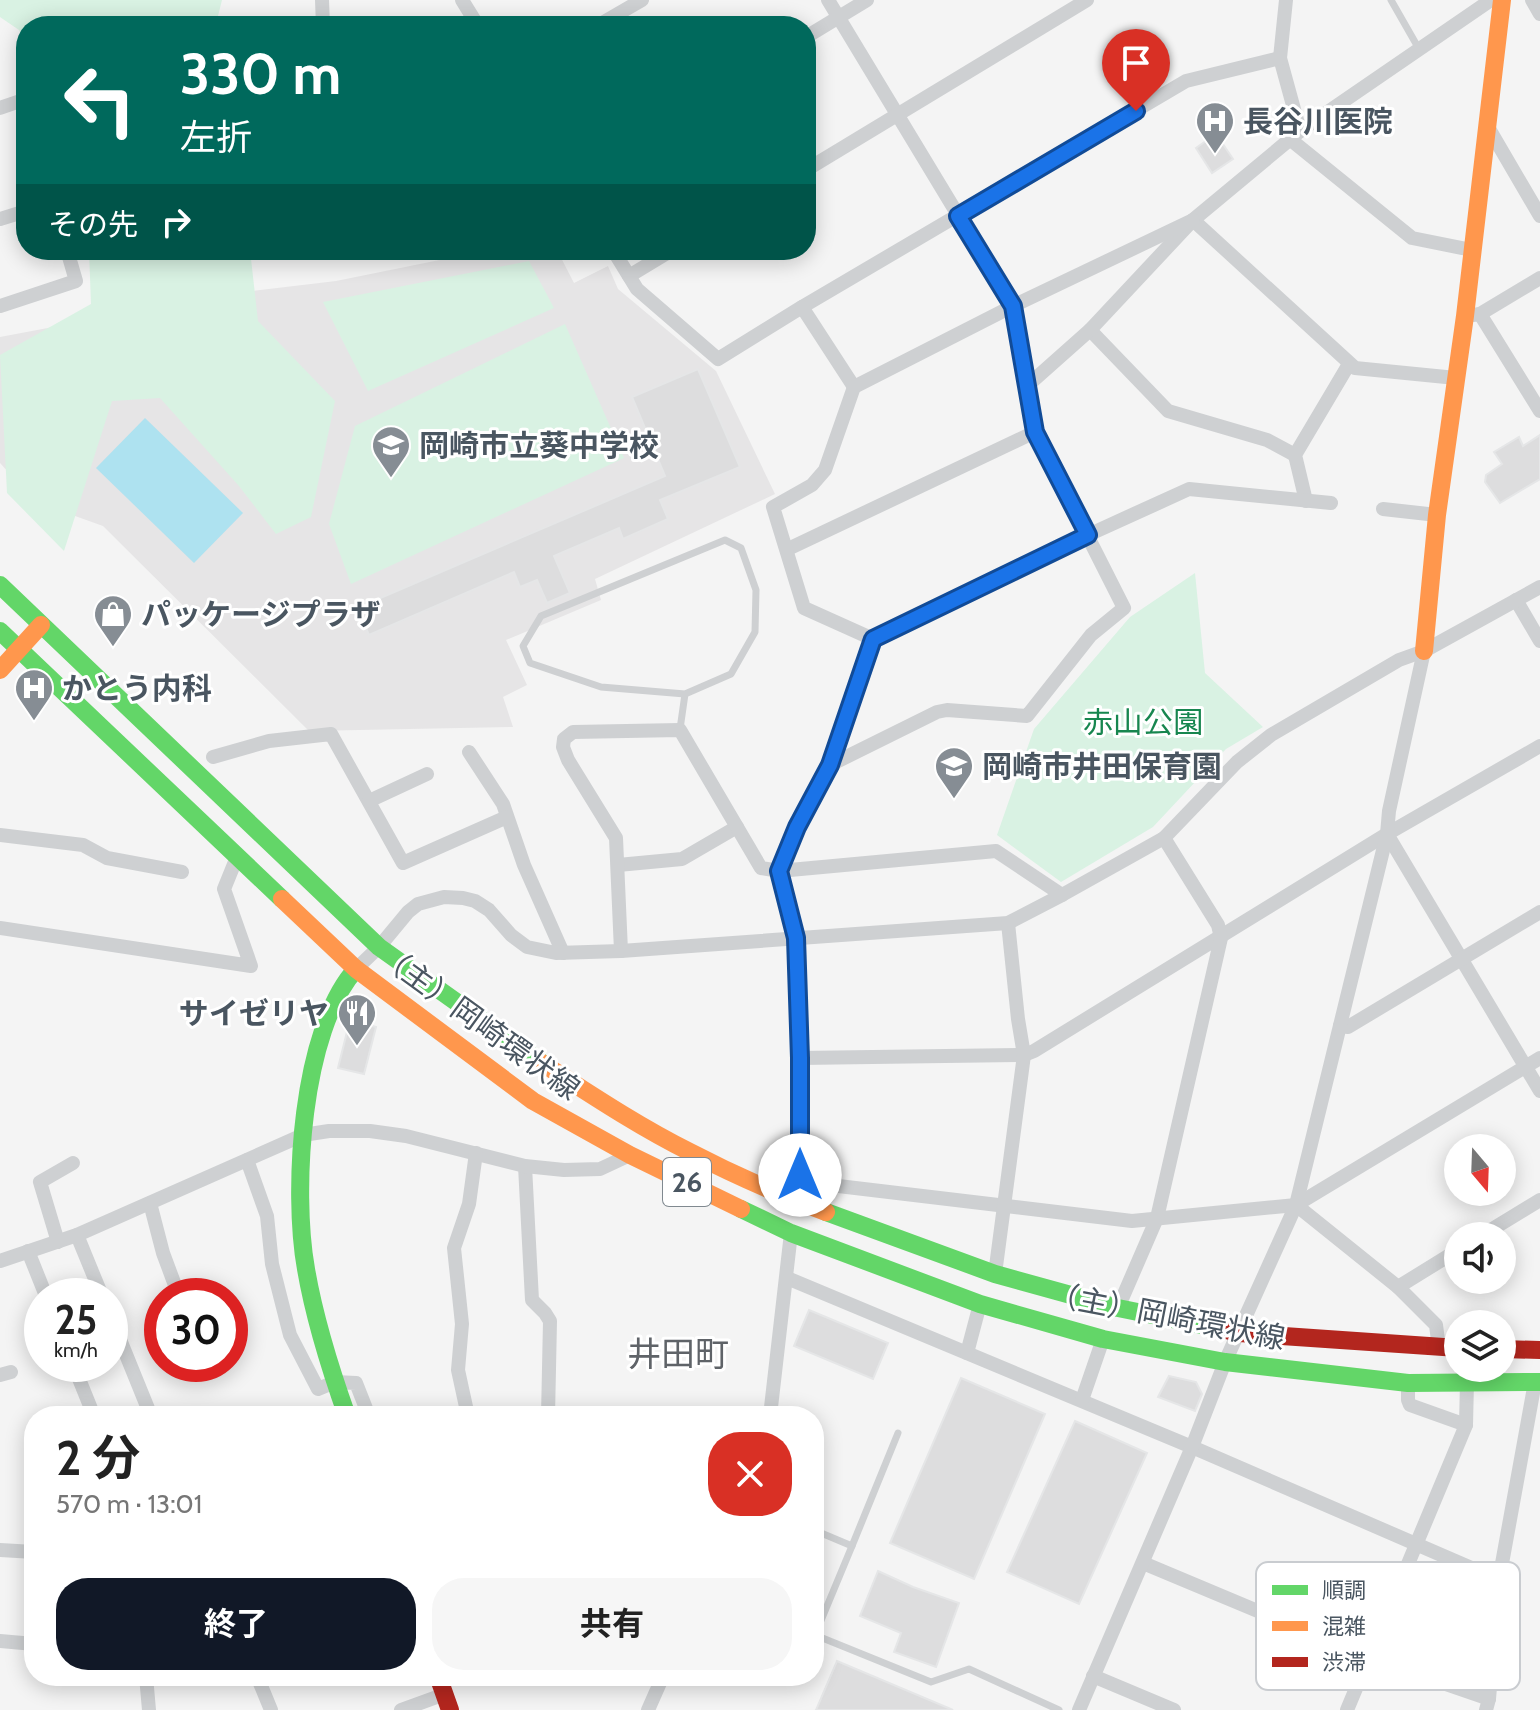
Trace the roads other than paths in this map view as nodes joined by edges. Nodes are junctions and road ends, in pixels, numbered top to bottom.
1 (642, 0) edge
2 (828, 0) edge
3 (867, 0) edge
4 (1087, 0) edge
5 (1286, 0) edge
6 (1391, 0) edge
7 (1491, 0) edge
8 (1502, 0) edge
9 (1532, 0) edge
10 (1540, 14) edge
11 (614, 16) edge
12 (839, 18) junction
13 (816, 31) edge
14 (1419, 49) junction
15 (1280, 58) junction
16 (899, 115) junction
17 (1488, 127) junction
18 (1295, 135) junction
19 (816, 164) edge
20 (958, 216) junction
21 (1540, 216) edge
22 (1193, 220) junction
23 (1472, 250) junction
24 (70, 260) edge
25 (619, 260) edge
26 (655, 260) edge
27 (629, 276) junction
28 (1540, 278) edge
29 (0, 306) edge
30 (1013, 306) junction
31 (802, 307) junction
32 (1473, 315) junction
33 (1090, 330) junction
34 (1349, 364) junction
35 (1456, 378) junction
36 (1027, 386) junction
37 (854, 387) junction
38 (1540, 411) edge
39 (1035, 432) junction
40 (1295, 455) junction
41 (1306, 501) junction
42 (1331, 503) dead end
43 (1383, 509) dead end
44 (1437, 515) junction
45 (1088, 535) junction
46 (788, 549) junction
47 (0, 585) edge
48 (1540, 587) edge
49 (1516, 600) junction
50 (41, 625) junction
51 (0, 631) edge
52 (873, 639) junction
53 (1540, 641) edge
54 (18, 649) junction
55 (1424, 651) junction
56 (0, 670) edge
57 (685, 694) junction
58 (680, 730) junction
59 (1540, 746) edge
60 (469, 752) dead end
61 (213, 757) dead end
62 (830, 765) junction
63 (427, 774) dead end
64 (369, 801) junction
65 (507, 817) junction
66 (737, 827) junction
67 (1387, 834) junction
68 (0, 835) edge
69 (1164, 838) junction
70 (237, 857) junction
71 (618, 865) junction
72 (779, 871) junction
73 (182, 872) dead end
74 (1062, 895) junction
75 (1540, 912) edge
76 (1008, 923) junction
77 (0, 928) edge
78 (796, 938) junction
79 (1221, 938) junction
80 (379, 947) junction
81 (621, 951) junction
82 (563, 953) junction
83 (1462, 958) junction
84 (356, 969) junction
85 (1340, 1026) junction
86 (1024, 1055) junction
87 (800, 1058) junction
88 (1540, 1058) edge
89 (1525, 1067) junction
90 (1540, 1091) edge
91 (303, 1135) junction
92 (476, 1153) junction
93 (630, 1155) junction
94 (247, 1160) junction
95 (73, 1163) dead end
96 (525, 1166) junction
97 (800, 1175) junction
98 (791, 1199) junction
99 (1540, 1200) edge
100 (150, 1203) junction
101 (1296, 1205) junction
102 (1003, 1206) junction
103 (1157, 1218) junction
104 (1504, 1222) edge
105 (791, 1233) junction
106 (77, 1235) junction
107 (58, 1242) junction
108 (28, 1251) junction
109 (1444, 1259) edge
110 (0, 1261) edge
111 (995, 1274) junction
112 (39, 1278) edge
113 (95, 1278) edge
114 (172, 1278) edge
115 (787, 1278) junction
116 (1398, 1287) junction
117 (980, 1304) junction
118 (1118, 1308) junction
119 (1239, 1333) junction
120 (1103, 1339) junction
121 (1444, 1340) edge
122 (1444, 1348) edge
123 (1516, 1349) edge
124 (1540, 1350) edge
125 (967, 1353) junction
126 (128, 1359) edge
127 (1225, 1362) junction
128 (80, 1382) edge
129 (335, 1382) junction
130 (1467, 1382) joint
131 (1516, 1382) edge
132 (1538, 1382) edge
133 (1408, 1383) junction
134 (1082, 1400) junction
135 (90, 1406) edge
136 (147, 1406) edge
137 (343, 1406) edge
138 (365, 1406) edge
139 (466, 1406) edge
140 (548, 1406) edge
141 (771, 1406) edge
142 (1466, 1425) junction
143 (898, 1433) dead end
144 (1192, 1447) junction
145 (824, 1534) edge
146 (1415, 1544) junction
147 (852, 1546) junction
148 (0, 1550) edge
149 (24, 1551) edge
150 (1408, 1562) edge
151 (1457, 1562) edge
152 (1503, 1562) edge
153 (1143, 1563) junction
154 (1256, 1610) edge
155 (824, 1613) edge
156 (824, 1639) edge
157 (0, 1641) edge
158 (24, 1643) edge
159 (1093, 1676) junction
160 (147, 1686) edge
161 (261, 1686) edge
162 (659, 1686) edge
163 (1356, 1690) edge
164 (1451, 1690) edge
165 (444, 1693) edge
166 (1487, 1704) edge
167 (149, 1710) edge
168 (271, 1710) edge
169 (401, 1710) edge
170 (648, 1710) edge
171 (1059, 1710) edge
172 (1079, 1710) edge
173 (1174, 1710) edge
174 (1347, 1710) edge

1 - 11 street
2 - 12 street
3 - 12 street
4 - 16 street
5 - 15 street
6 - 14 lane
7 - 14 street
8 - 17 main road
9 - 10 street
12 - 13 street
12 - 16 street
14 - 18 street
15 - 18 street
15 - 20 street
16 - 19 street
16 - 20 street
17 - 21 street
17 - 23 main road
18 - 22 street
18 - 23 street
20 - 30 street
20 - 31 street
22 - 30 street
22 - 33 street
22 - 34 street
23 - 32 main road
24 - 29 street
25 - 27 street
26 - 27 street
27 - 31 street
28 - 32 street
30 - 36 street
30 - 37 street
31 - 37 street
32 - 35 main road
32 - 38 street
33 - 36 street
33 - 40 street
34 - 35 street
34 - 40 street
35 - 44 main road
36 - 39 street
37 - 46 street
39 - 45 street
39 - 46 street
40 - 41 street
41 - 42 street
41 - 45 street
43 - 44 street
44 - 55 main road
45 - 52 street
45 - 62 street
46 - 52 street
47 - 50 main road, （主）岡崎環状線 / 26
48 - 49 street
49 - 53 street
49 - 55 street
50 - 54 main road
50 - 80 main road, （主）岡崎環状線 / 26
51 - 54 main road, （主）岡崎環状線 / 26
52 - 62 street
54 - 56 main road
54 - 70 main road, （主）岡崎環状線 / 26
55 - 67 street
55 - 69 street
57 - 57 lane
57 - 58 lane
58 - 66 street
58 - 71 street
59 - 67 street
60 - 65 street
61 - 64 street
62 - 72 street
63 - 64 street
64 - 65 street
65 - 82 street
66 - 71 street
66 - 72 street
67 - 79 street
67 - 83 street
67 - 85 street
68 - 73 street
69 - 74 street
69 - 79 street
70 - 77 street
70 - 84 main road, （主）岡崎環状線 / 26
71 - 81 street
72 - 74 street
72 - 78 street
74 - 76 street
75 - 83 street
76 - 78 street
76 - 86 street
78 - 81 street
78 - 87 street
79 - 86 street
79 - 103 street
80 - 82 street
80 - 84 street
80 - 98 main road, （主）岡崎環状線 / 26
81 - 82 street
83 - 85 street
83 - 89 street
84 - 91 main road
84 - 93 main road, （主）岡崎環状線 / 26
85 - 101 street
86 - 87 street
86 - 102 street
87 - 97 street
88 - 89 street
89 - 90 street
89 - 101 street
91 - 92 street
91 - 94 street
91 - 129 main road
92 - 96 street
92 - 139 street
93 - 96 street
93 - 105 main road, （主）岡崎環状線 / 26
94 - 100 street
94 - 129 street
95 - 107 street
96 - 140 street
97 - 98 street
97 - 102 street
98 - 111 main road, （主）岡崎環状線 / 26
99 - 104 street
100 - 106 street
100 - 114 street
101 - 103 street
101 - 116 street
101 - 119 street
102 - 103 street
102 - 111 street
103 - 118 street
105 - 115 street
105 - 117 main road, （主）岡崎環状線 / 26
106 - 107 street
106 - 113 street
107 - 108 street
108 - 110 street
108 - 112 street
109 - 116 street
111 - 118 main road, （主）岡崎環状線 / 26
115 - 125 street
115 - 141 street
116 - 121 street
117 - 120 main road, （主）岡崎環状線 / 26
117 - 125 street
118 - 119 main road, （主）岡崎環状線 / 26
119 - 122 main road, （主）岡崎環状線 / 26
119 - 127 street
120 - 127 main road, （主）岡崎環状線 / 26
120 - 134 street
123 - 124 main road
125 - 134 street
126 - 136 street
127 - 133 main road, （主）岡崎環状線 / 26
127 - 144 street
128 - 135 street
129 - 137 main road
129 - 138 street
130 - 133 main road, （主）岡崎環状線 / 26
130 - 142 street
131 - 132 main road, （主）岡崎環状線 / 26
132 - 152 street
133 - 142 street
134 - 144 street
142 - 146 street
143 - 147 lane
144 - 146 street
144 - 153 street
145 - 147 lane
146 - 150 street
146 - 151 street
147 - 155 lane
148 - 149 street
153 - 154 street
153 - 159 street
156 - 171 lane
157 - 158 street
159 - 172 street
159 - 173 street
160 - 167 street
161 - 168 street
162 - 170 street
163 - 174 street
164 - 166 street
165 - 169 street

